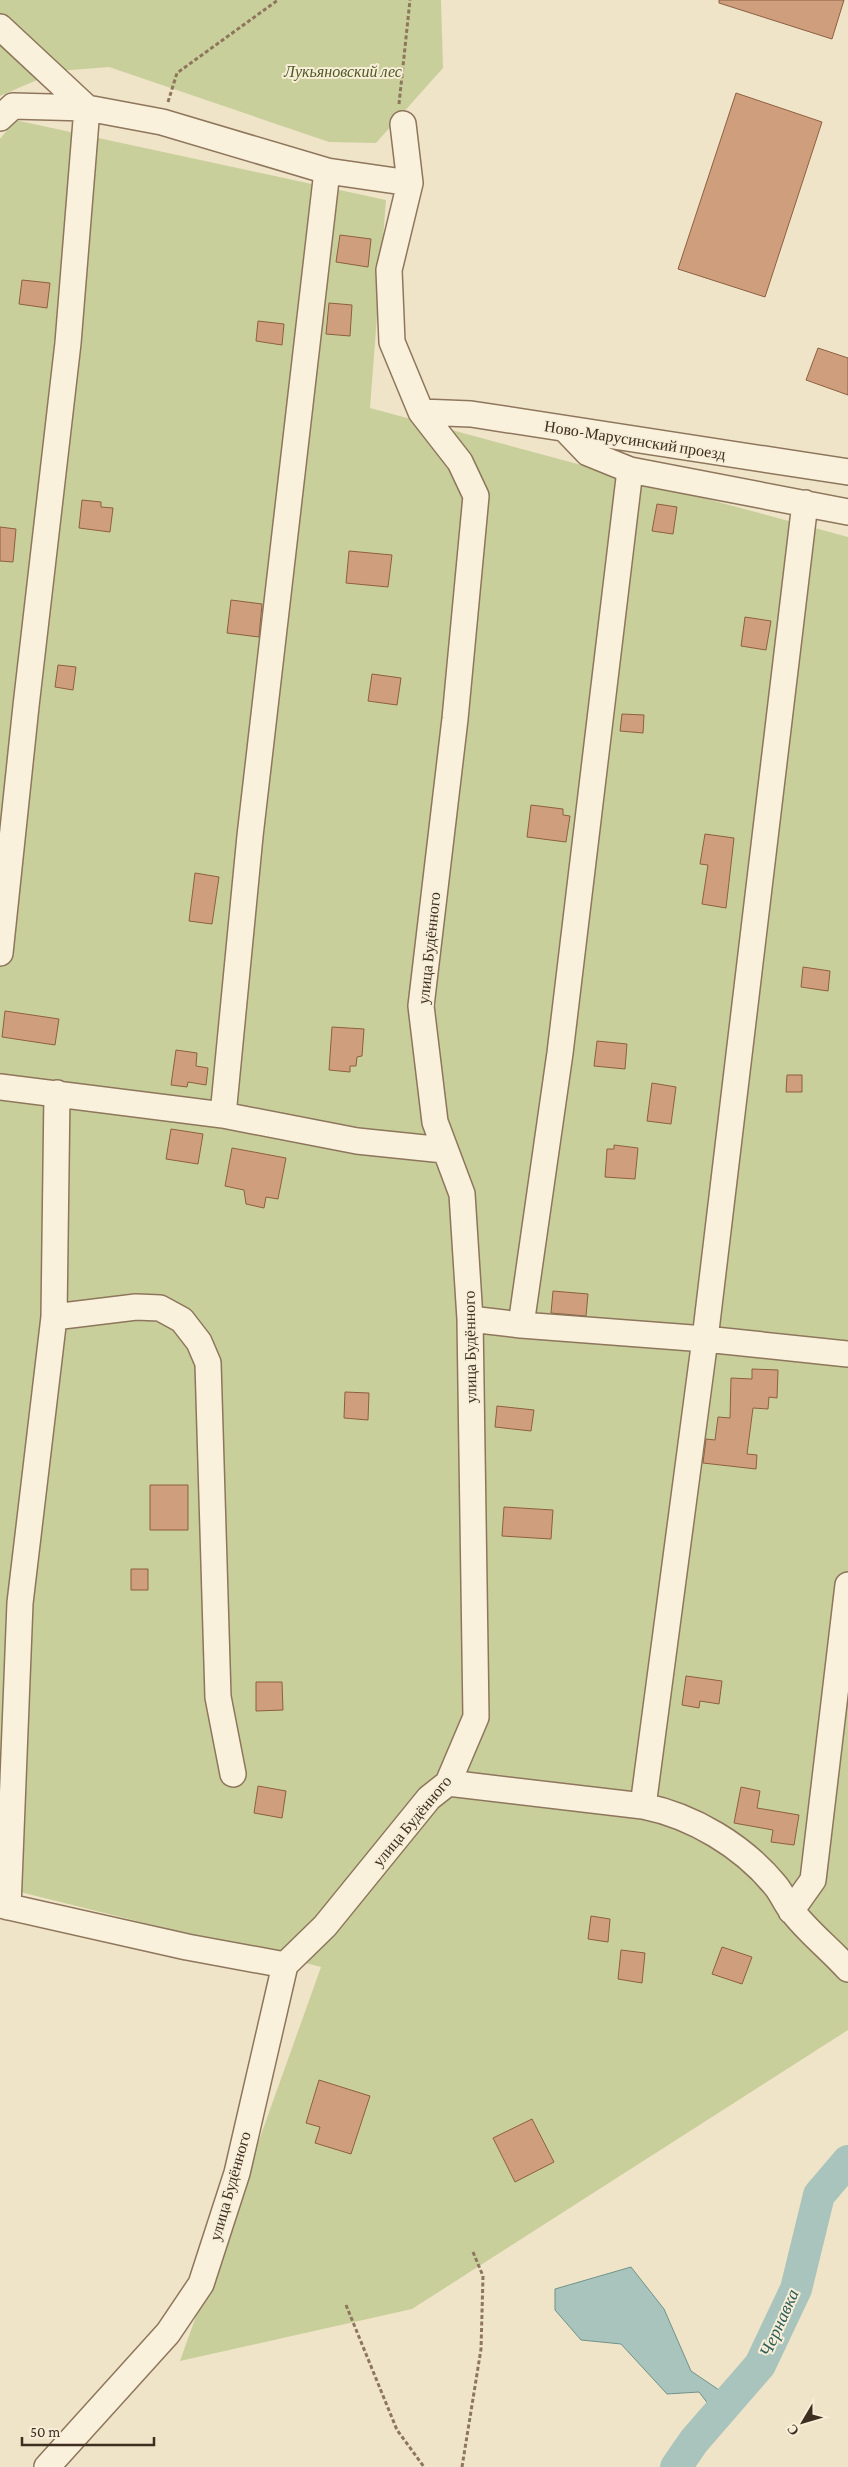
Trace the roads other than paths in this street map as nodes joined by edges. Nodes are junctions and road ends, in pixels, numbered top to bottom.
1 (0, 27) edge
2 (87, 108) junction
3 (0, 118) edge
4 (403, 124) road end
5 (327, 171) junction
6 (410, 183) junction
7 (421, 412) junction
8 (566, 430) junction
9 (630, 470) junction
10 (848, 472) edge
11 (805, 503) junction
12 (848, 512) edge
13 (0, 953) edge
14 (0, 1087) edge
15 (57, 1093) junction
16 (222, 1115) junction
17 (444, 1150) junction
18 (54, 1317) junction
19 (470, 1319) junction
20 (521, 1325) junction
21 (705, 1339) junction
22 (848, 1354) edge
23 (848, 1585) edge
24 (233, 1774) dead end
25 (448, 1783) junction
26 (643, 1806) junction
27 (4, 1906) edge
28 (791, 1911) junction
29 (285, 1965) junction
30 (848, 1969) edge
31 (47, 2467) edge

1 - 2 street
2 - 3 street
2 - 5 street
2 - 13 street
4 - 6 street, улица Будённого
5 - 6 street
5 - 16 street
6 - 7 street, улица Будённого
7 - 8 street, Ново-Марусинский проезд
7 - 17 street, улица Будённого
8 - 9 street
8 - 10 street, Ново-Марусинский проезд
9 - 11 street
9 - 20 street
11 - 12 street
11 - 21 street
14 - 15 street
15 - 16 street
15 - 18 street
16 - 17 street
17 - 19 street, улица Будённого
18 - 24 street
18 - 27 street
19 - 20 street
19 - 25 street, улица Будённого
20 - 21 street
21 - 22 street
21 - 26 street
23 - 28 street
25 - 26 street
25 - 29 street, улица Будённого
26 - 28 street
27 - 29 street
28 - 30 street
29 - 31 street, улица Будённого

